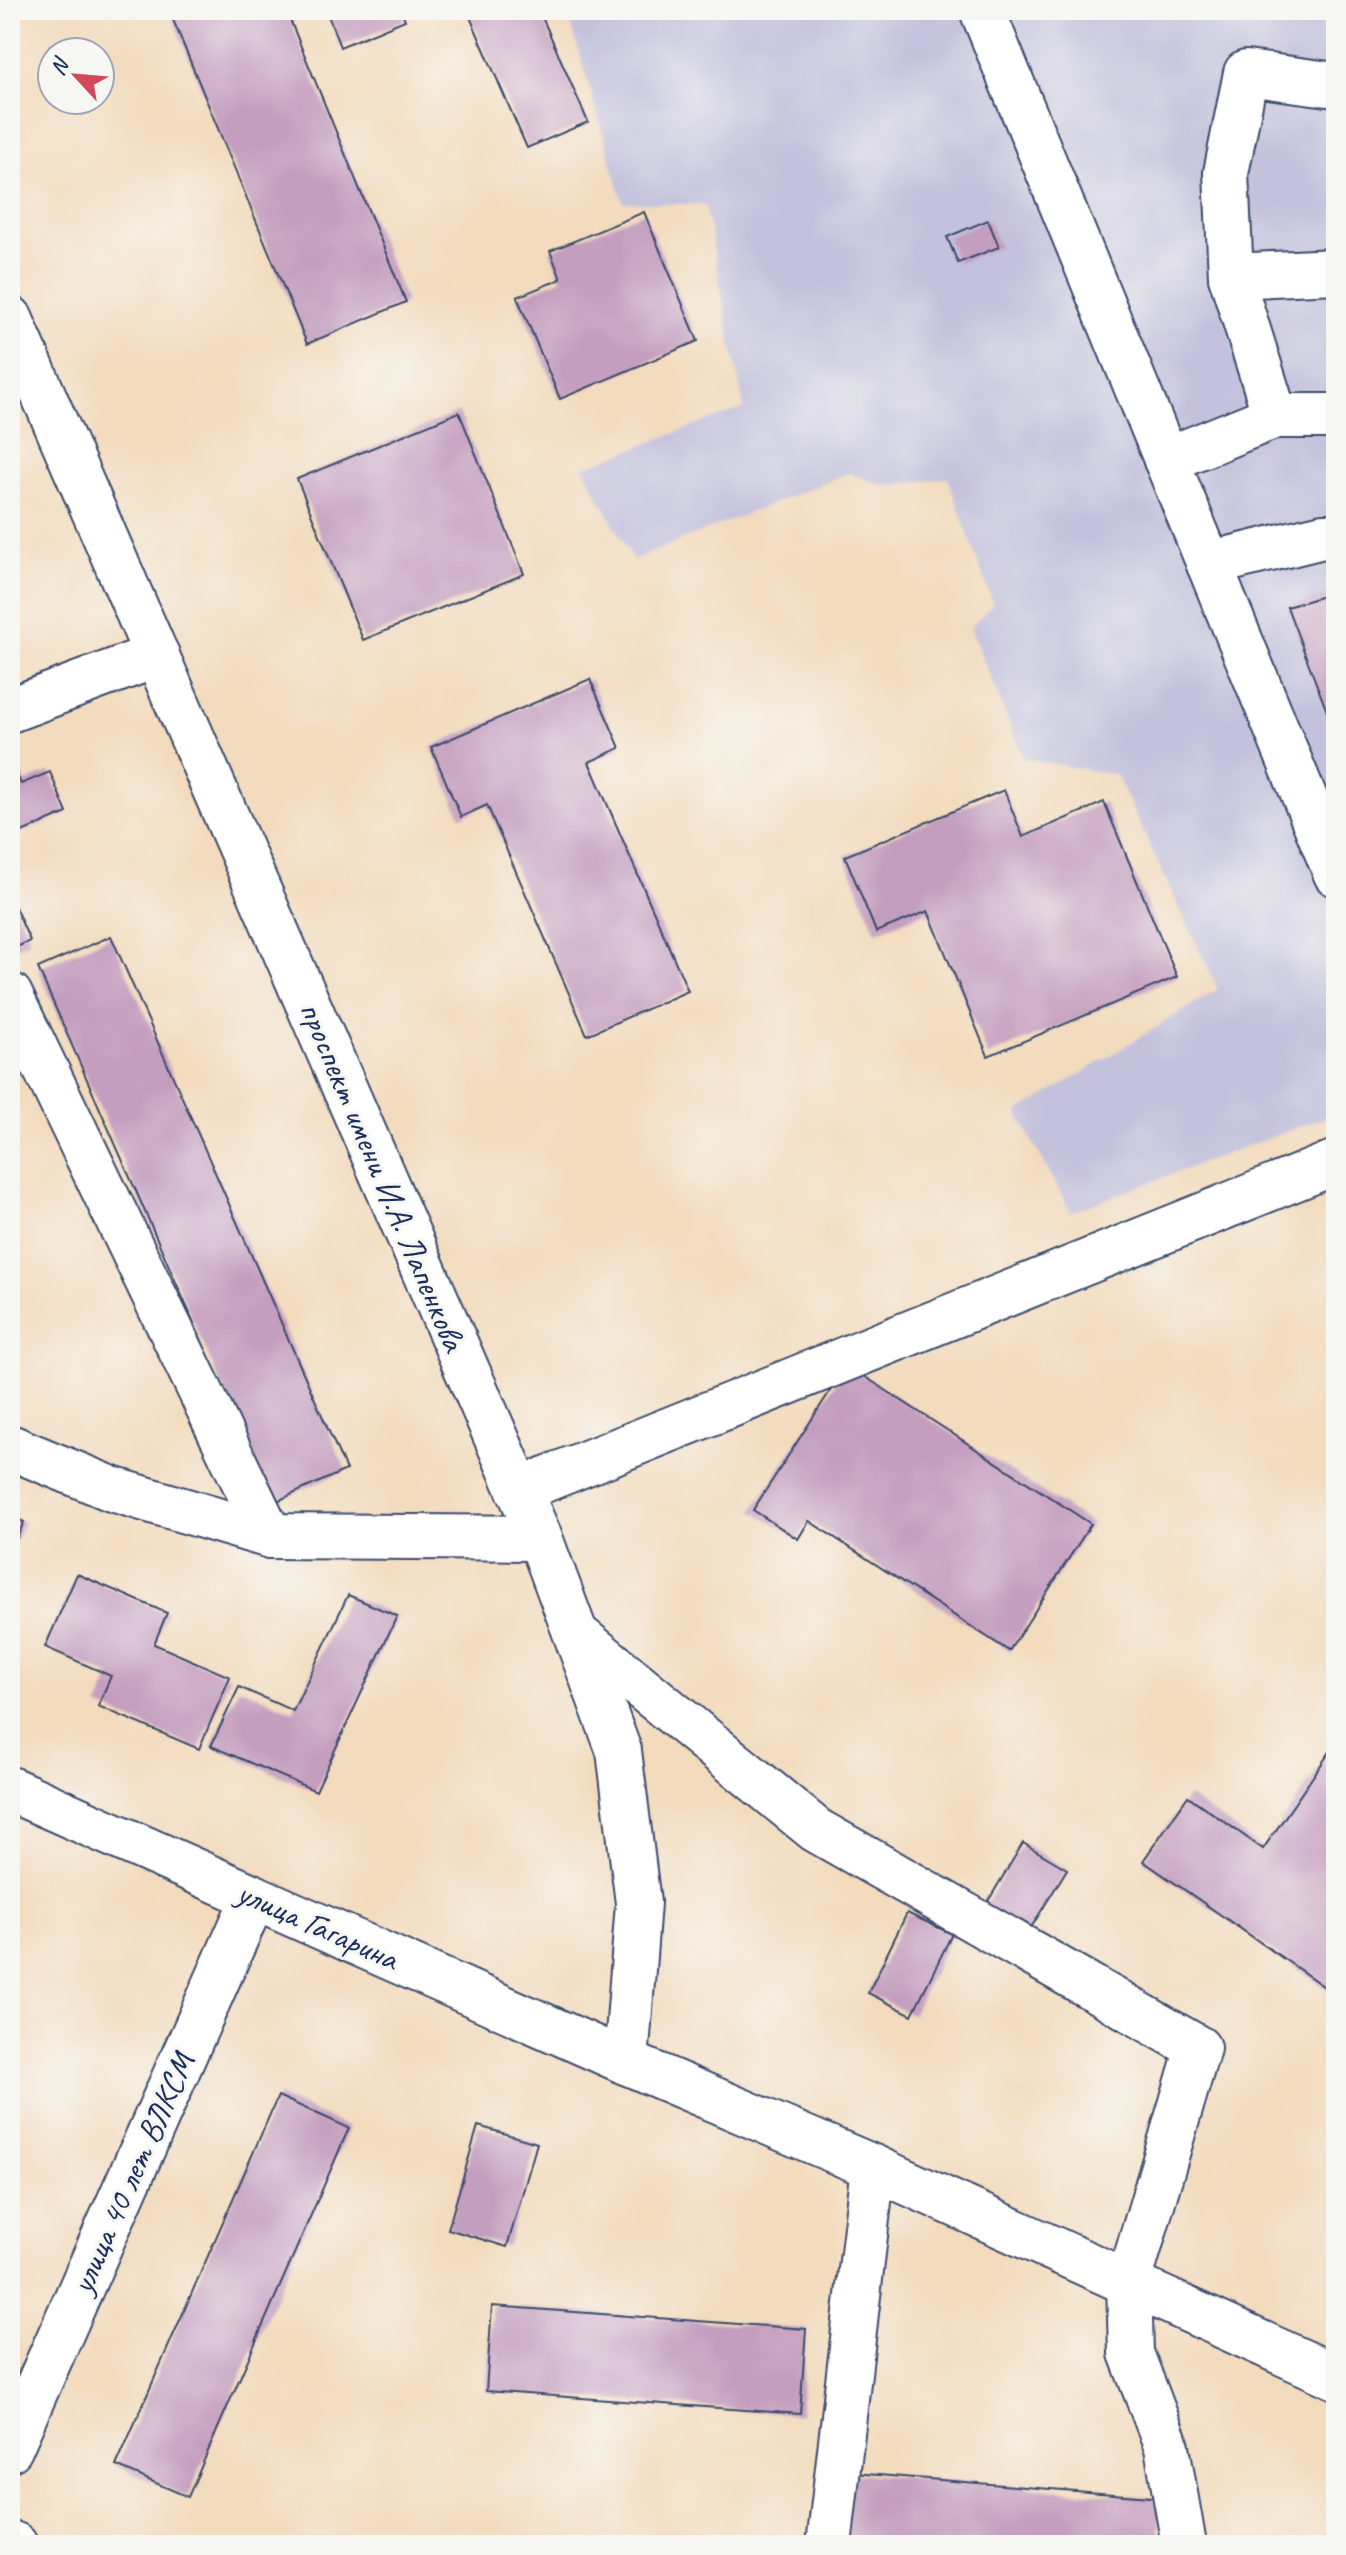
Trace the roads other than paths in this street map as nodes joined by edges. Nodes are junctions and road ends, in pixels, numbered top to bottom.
1 (982, 10) edge
2 (1336, 85) edge
3 (1336, 271) edge
4 (1231, 276) junction
5 (10, 318) edge
6 (21, 374) edge
7 (1275, 416) junction
8 (1336, 416) edge
9 (1166, 460) junction
10 (1336, 536) edge
11 (1209, 564) junction
12 (157, 655) junction
13 (10, 710) edge
14 (1336, 874) edge
15 (10, 995) edge
16 (1336, 1162) edge
17 (10, 1447) edge
18 (519, 1490) junction
19 (270, 1536) junction
20 (540, 1538) junction
21 (576, 1634) junction
22 (10, 1789) edge
23 (254, 1897) junction
24 (626, 2062) junction
25 (873, 2167) junction
26 (1129, 2282) junction
27 (1336, 2377) edge
28 (10, 2449) edge
29 (829, 2545) edge
30 (1184, 2545) edge

1 - 9 main road
2 - 4 main road
3 - 4 main road
4 - 7 main road
5 - 6 main road, проспект имени И.А. Лапенкова
6 - 12 main road, проспект имени И.А. Лапенкова
7 - 8 main road
7 - 9 main road
9 - 11 main road
10 - 11 main road
11 - 14 main road
12 - 13 main road
12 - 18 main road, проспект имени И.А. Лапенкова
15 - 19 main road
16 - 18 main road
17 - 19 main road
18 - 20 main road, проспект имени И.А. Лапенкова
19 - 20 main road
20 - 21 main road, проспект имени И.А. Лапенкова
21 - 24 main road, проспект имени И.А. Лапенкова
21 - 26 main road
22 - 23 main road, улица Гагарина
23 - 24 main road, улица Гагарина
23 - 28 main road, улица 40 лет ВЛКСМ
24 - 25 main road, улица Гагарина
25 - 26 main road, улица Гагарина
25 - 29 main road
26 - 27 main road, улица Гагарина
26 - 30 main road

